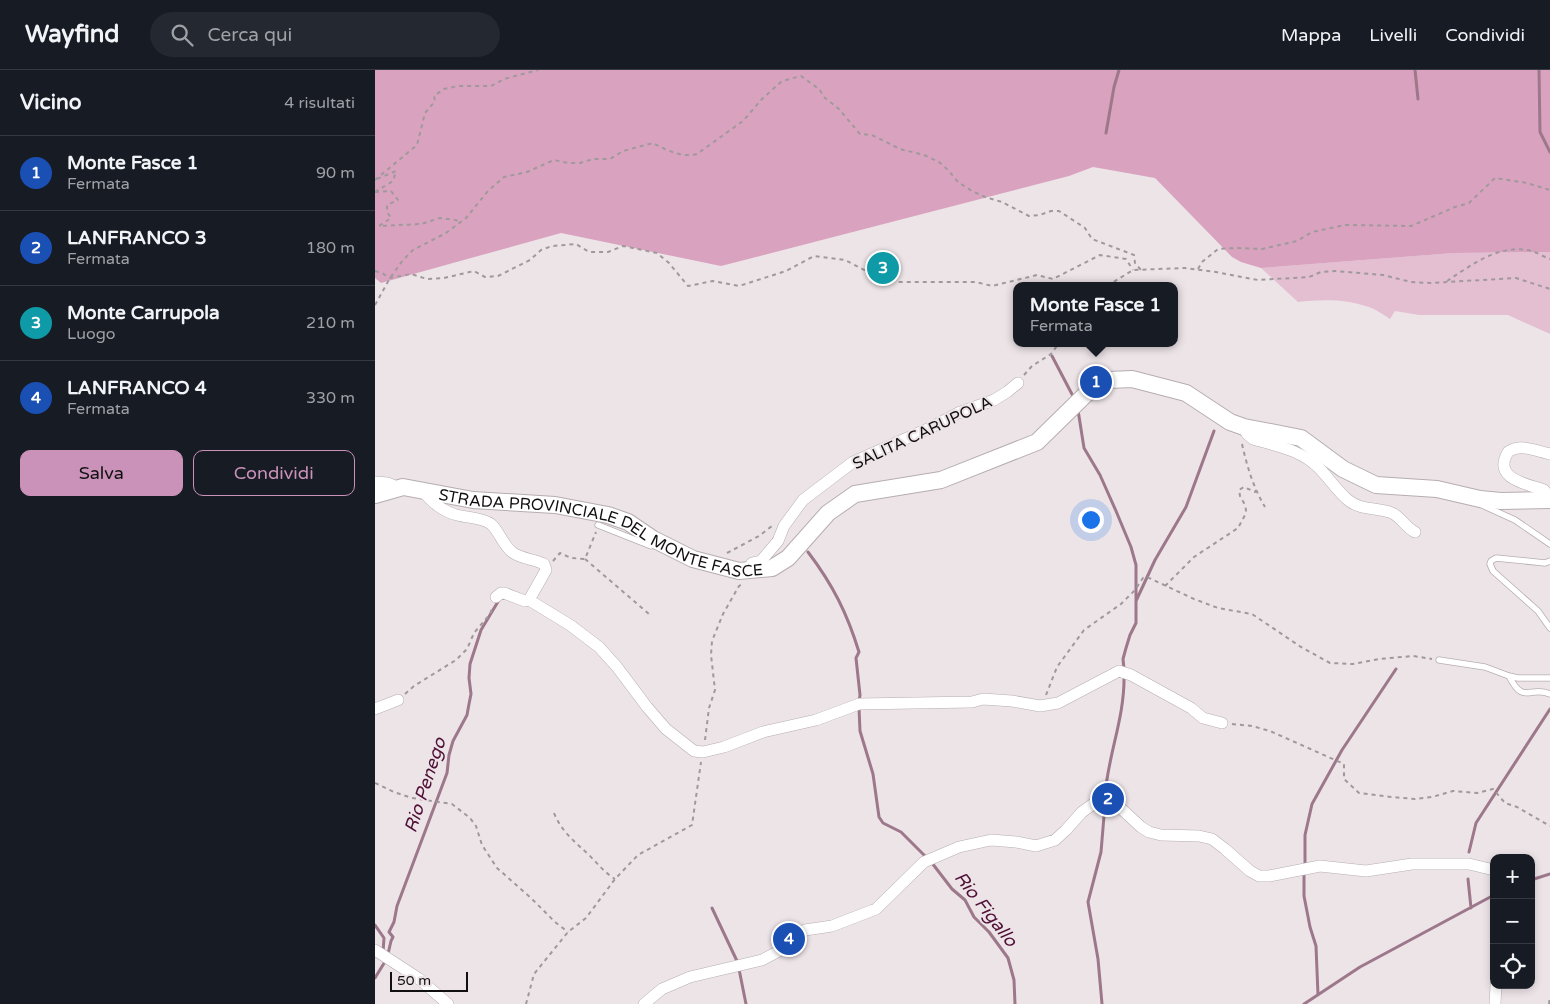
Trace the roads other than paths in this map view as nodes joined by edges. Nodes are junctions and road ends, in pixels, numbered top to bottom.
1 (1018, 383) road end
2 (1244, 426) junction
3 (1550, 454) edge
4 (375, 482) edge
5 (399, 488) junction
6 (423, 491) junction
7 (375, 495) edge
8 (1479, 499) junction
9 (1549, 500) edge
10 (598, 525) road end
11 (1415, 532) dead end
12 (1550, 544) edge
13 (680, 553) junction
14 (1550, 562) edge
15 (749, 570) junction
16 (496, 597) road end
17 (529, 600) junction
18 (1550, 628) edge
19 (1439, 660) road end
20 (1509, 676) junction
21 (1550, 678) edge
22 (1550, 694) edge
23 (398, 700) road end
24 (375, 709) edge
25 (1222, 723) road end
26 (1490, 869) edge
27 (375, 950) edge
28 (1496, 989) edge
29 (448, 1004) edge
30 (643, 1004) edge
31 (1495, 1004) edge

1 - 15 street, SALITA CARUPOLA
2 - 8 main road, STRADA PROVINCIALE DEL MONTE FASCE
2 - 11 street
2 - 15 main road, STRADA PROVINCIALE DEL MONTE FASCE
3 - 9 street
4 - 5 street
5 - 6 main road, STRADA PROVINCIALE DEL MONTE FASCE
5 - 7 main road, STRADA PROVINCIALE DEL MONTE FASCE
6 - 13 main road, STRADA PROVINCIALE DEL MONTE FASCE
6 - 17 street
8 - 9 main road, STRADA PROVINCIALE DEL MONTE FASCE
8 - 12 lane
10 - 13 lane
13 - 15 main road, STRADA PROVINCIALE DEL MONTE FASCE
14 - 18 lane
16 - 17 street
17 - 25 street
19 - 20 lane
20 - 21 lane
20 - 22 lane
23 - 24 street
26 - 30 street
27 - 29 street
28 - 31 street

